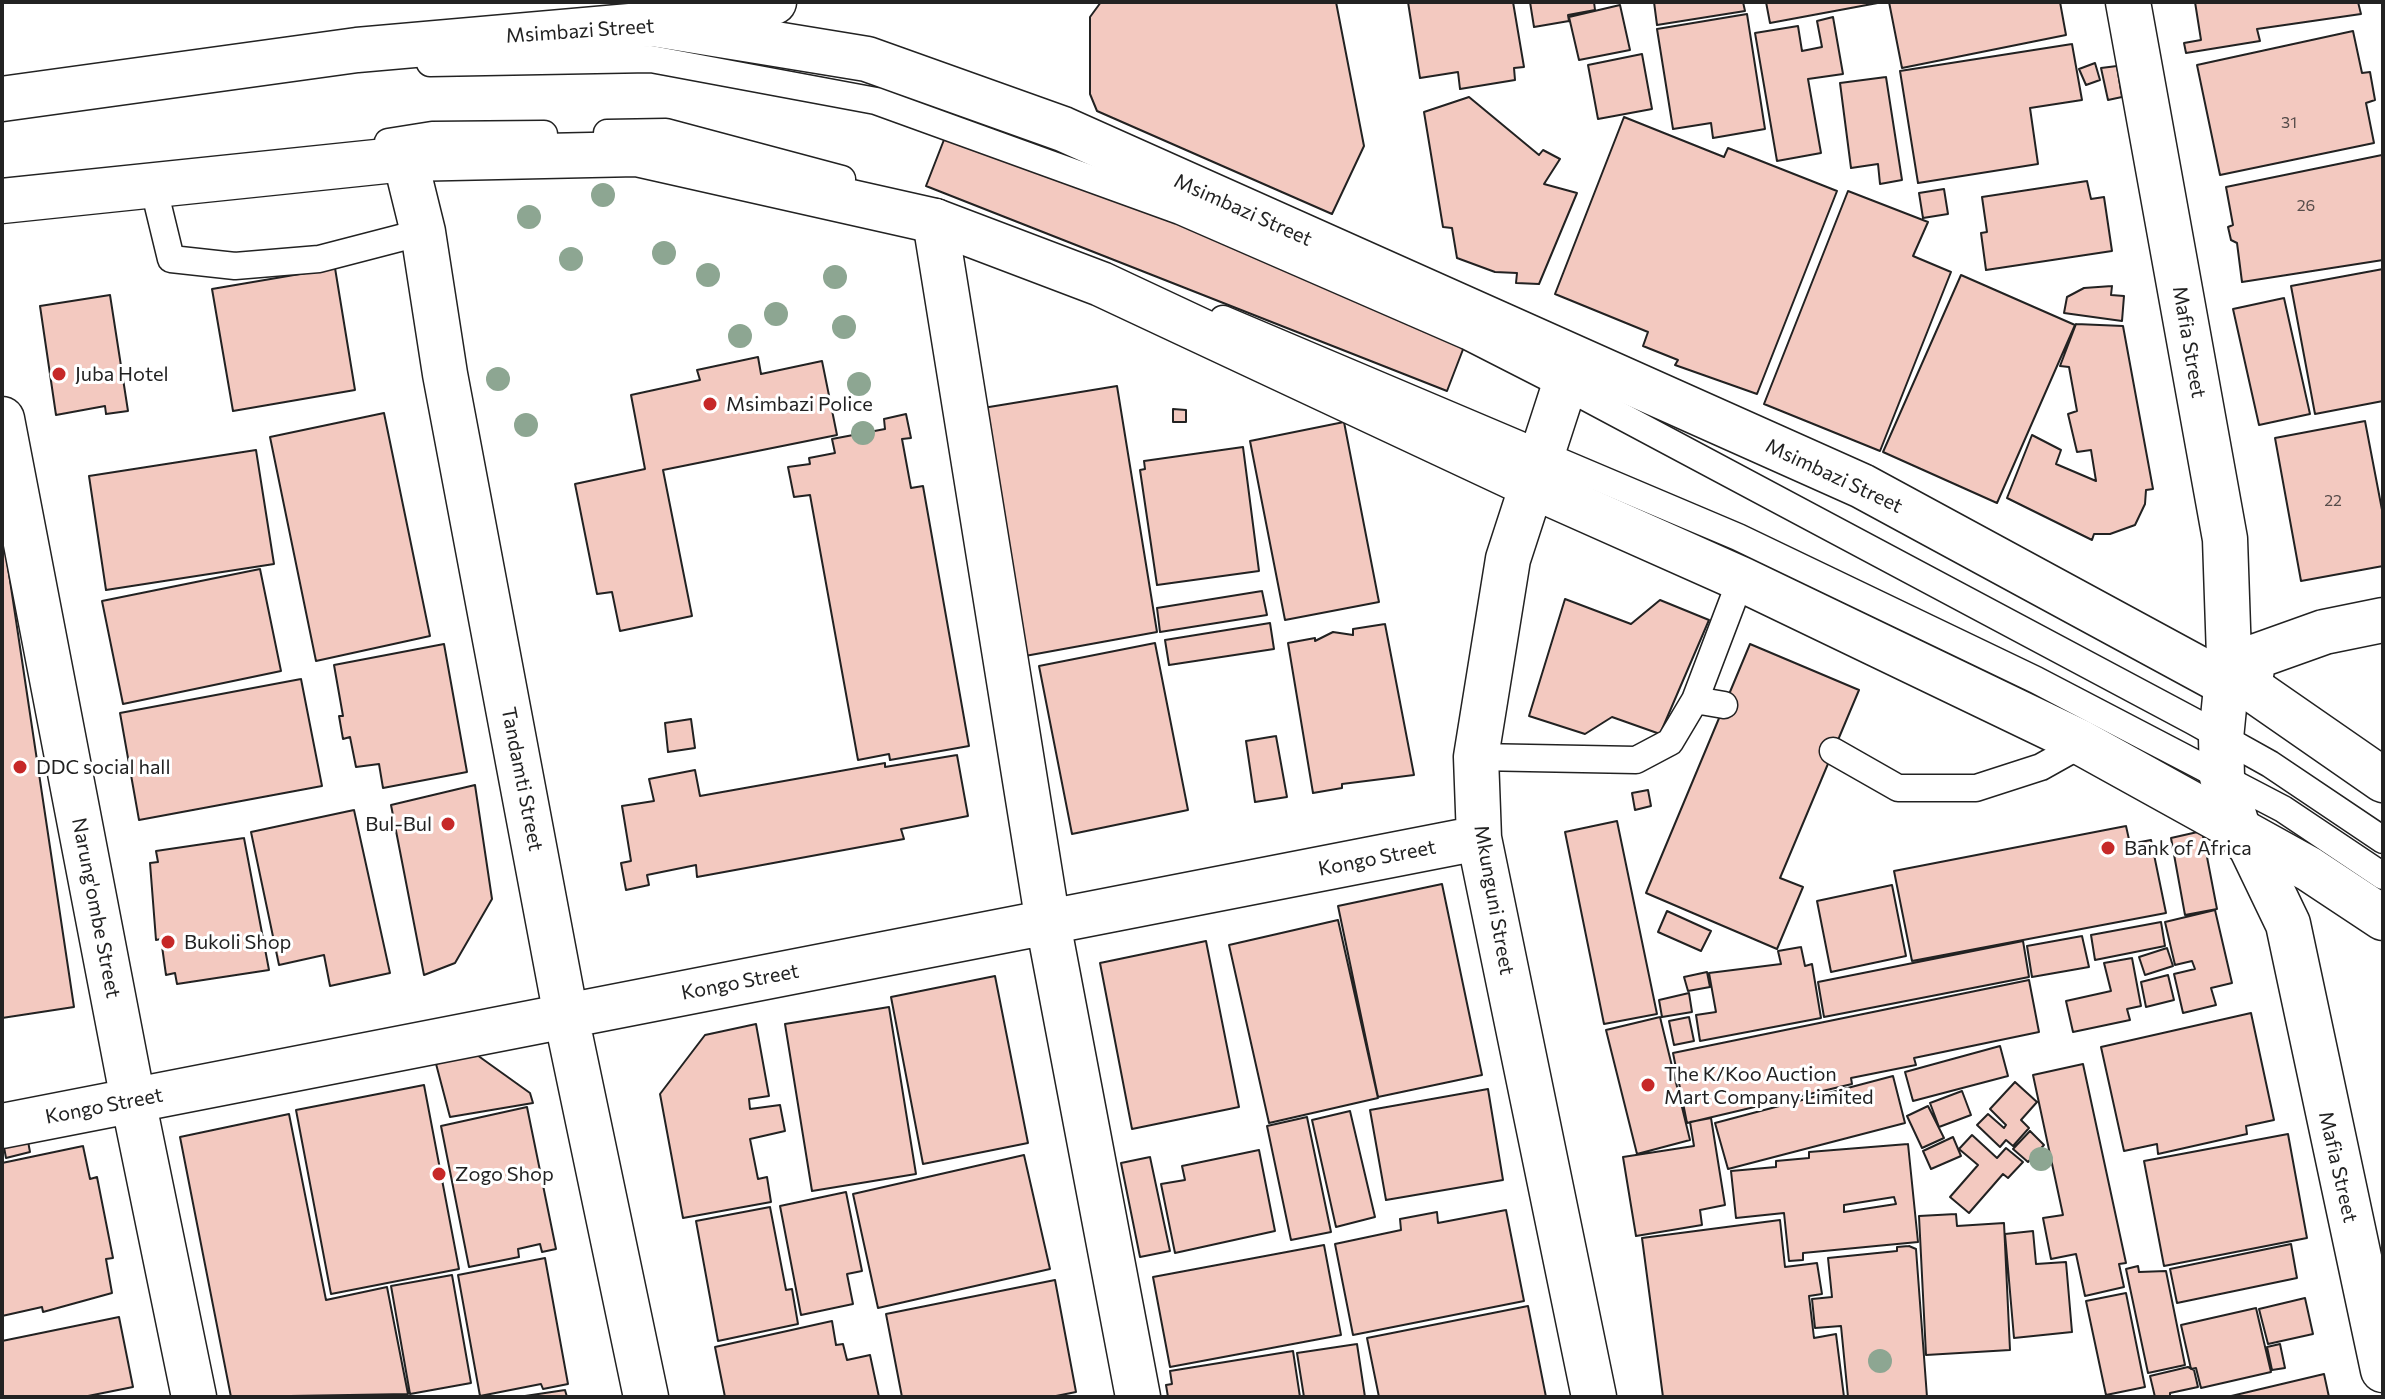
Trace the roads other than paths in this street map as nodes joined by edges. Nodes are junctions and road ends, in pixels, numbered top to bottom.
1 (774, 2) edge
2 (2128, 2) edge
3 (653, 24) junction
4 (2, 99) edge
5 (2, 113) edge
6 (405, 159) junction
7 (153, 185) junction
8 (2, 186) edge
9 (2, 201) edge
10 (935, 221) junction
11 (423, 232) junction
12 (1568, 372) junction
13 (2, 419) edge
14 (1535, 468) junction
15 (1741, 579) junction
16 (2383, 620) edge
17 (2237, 685) junction
18 (1695, 700) junction
19 (1724, 705) dead end
20 (2078, 741) junction
21 (1833, 751) dead end
22 (1476, 757) junction
23 (2221, 758) junction
24 (2383, 780) edge
25 (2240, 834) junction
26 (1479, 838) junction
27 (2383, 840) edge
28 (2383, 876) edge
29 (2383, 918) edge
30 (1048, 923) junction
31 (566, 1016) junction
32 (133, 1100) junction
33 (2, 1126) edge
34 (2383, 1370) edge
35 (194, 1397) edge
36 (646, 1397) edge
37 (1138, 1397) edge
38 (1594, 1397) edge

1 - 3 street
2 - 17 street, Mafia Street
3 - 4 street, Msimbazi Street
3 - 12 street, Msimbazi Street
5 - 12 lane
6 - 7 street
6 - 10 street
6 - 11 street, Tandamti Street
7 - 9 street
7 - 11 lane
8 - 14 lane
10 - 14 street
10 - 30 street
11 - 31 street, Tandamti Street
12 - 14 street, Mkunguni Street
12 - 17 street, Msimbazi Street
12 - 23 lane
13 - 32 street, Narung'ombe Street
14 - 15 street
14 - 22 street, Mkunguni Street
14 - 23 lane
15 - 18 lane
15 - 20 street
16 - 17 street
17 - 23 street, Mafia Street
17 - 24 street, Msimbazi Street
18 - 19 lane
18 - 22 lane
20 - 21 lane
20 - 25 street
22 - 26 street, Mkunguni Street
23 - 25 street
23 - 27 lane
23 - 28 lane
25 - 29 street
25 - 34 street, Mafia Street
26 - 30 street, Kongo Street
26 - 38 street, Mkunguni Street
30 - 31 street, Kongo Street
30 - 37 street
31 - 32 street, Kongo Street
31 - 36 street, Tandamti Street
32 - 33 street, Kongo Street
32 - 35 street, Narung'ombe Street

